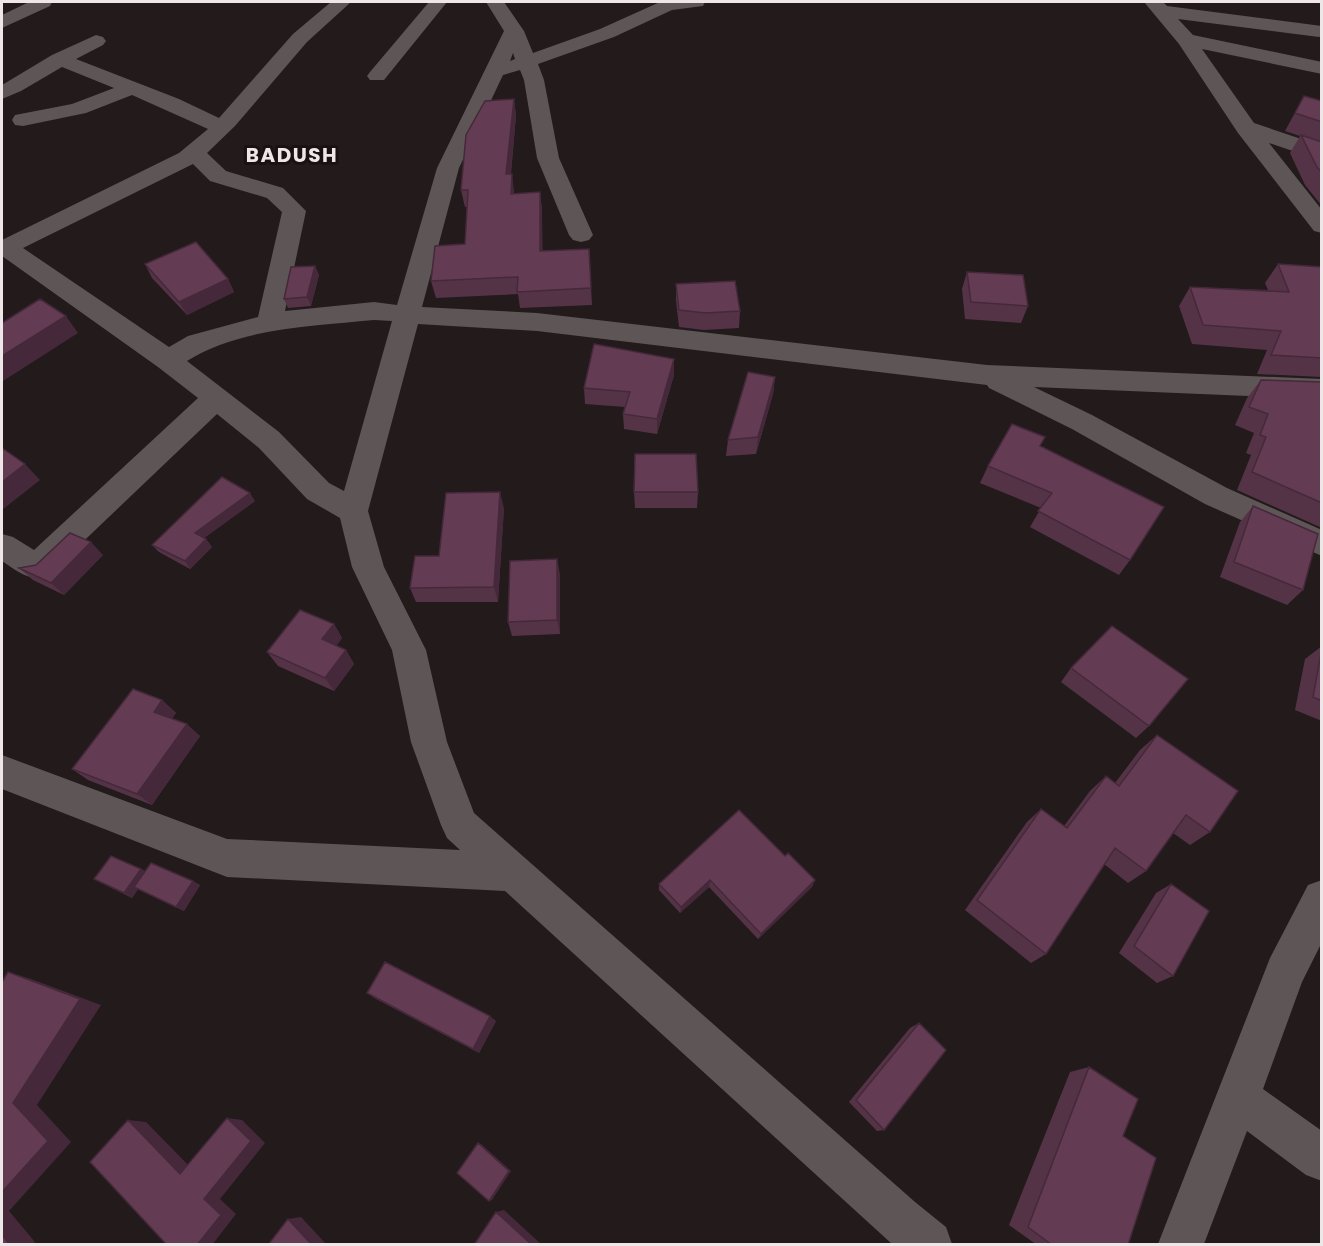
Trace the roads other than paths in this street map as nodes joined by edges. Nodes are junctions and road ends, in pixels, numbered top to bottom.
1 (43, 2) edge
2 (342, 2) edge
3 (438, 2) edge
4 (495, 2) edge
5 (696, 2) edge
6 (1157, 6) edge
7 (2, 22) edge
8 (514, 31) junction
9 (1319, 31) dead end
10 (96, 40) dead end
11 (1186, 40) junction
12 (60, 59) junction
13 (526, 62) junction
14 (1322, 68) edge
15 (494, 73) junction
16 (377, 76) dead end
17 (132, 87) junction
18 (2, 93) edge
19 (23, 120) dead end
20 (222, 127) junction
21 (1246, 128) junction
22 (194, 153) junction
23 (1322, 154) edge
24 (1322, 226) edge
25 (581, 235) dead end
26 (3, 248) edge
27 (408, 314) junction
28 (270, 323) junction
29 (168, 360) junction
30 (987, 375) junction
31 (1322, 389) edge
32 (216, 398) junction
33 (353, 511) junction
34 (1322, 544) edge
35 (2, 546) edge
36 (2, 772) edge
37 (512, 872) junction
38 (1322, 899) edge
39 (1237, 1096) junction
40 (1322, 1159) edge
41 (929, 1245) edge
42 (1181, 1245) edge

1 - 7 street
2 - 20 street
3 - 16 street
4 - 8 street
5 - 13 street
6 - 9 street
6 - 11 street
8 - 13 street
8 - 15 street
10 - 12 street
11 - 14 street
11 - 21 street
12 - 17 street
12 - 18 street
13 - 15 street
13 - 25 street
15 - 27 street
17 - 19 street
17 - 20 street
20 - 22 street
21 - 23 street
21 - 24 street
22 - 26 street
22 - 28 street
26 - 29 street
27 - 28 street
27 - 30 street
27 - 33 street
28 - 29 street
29 - 32 street
30 - 31 street
30 - 34 street
32 - 33 street
32 - 35 street
33 - 37 street
36 - 37 street
37 - 41 street
38 - 39 street
39 - 40 street
39 - 42 street

